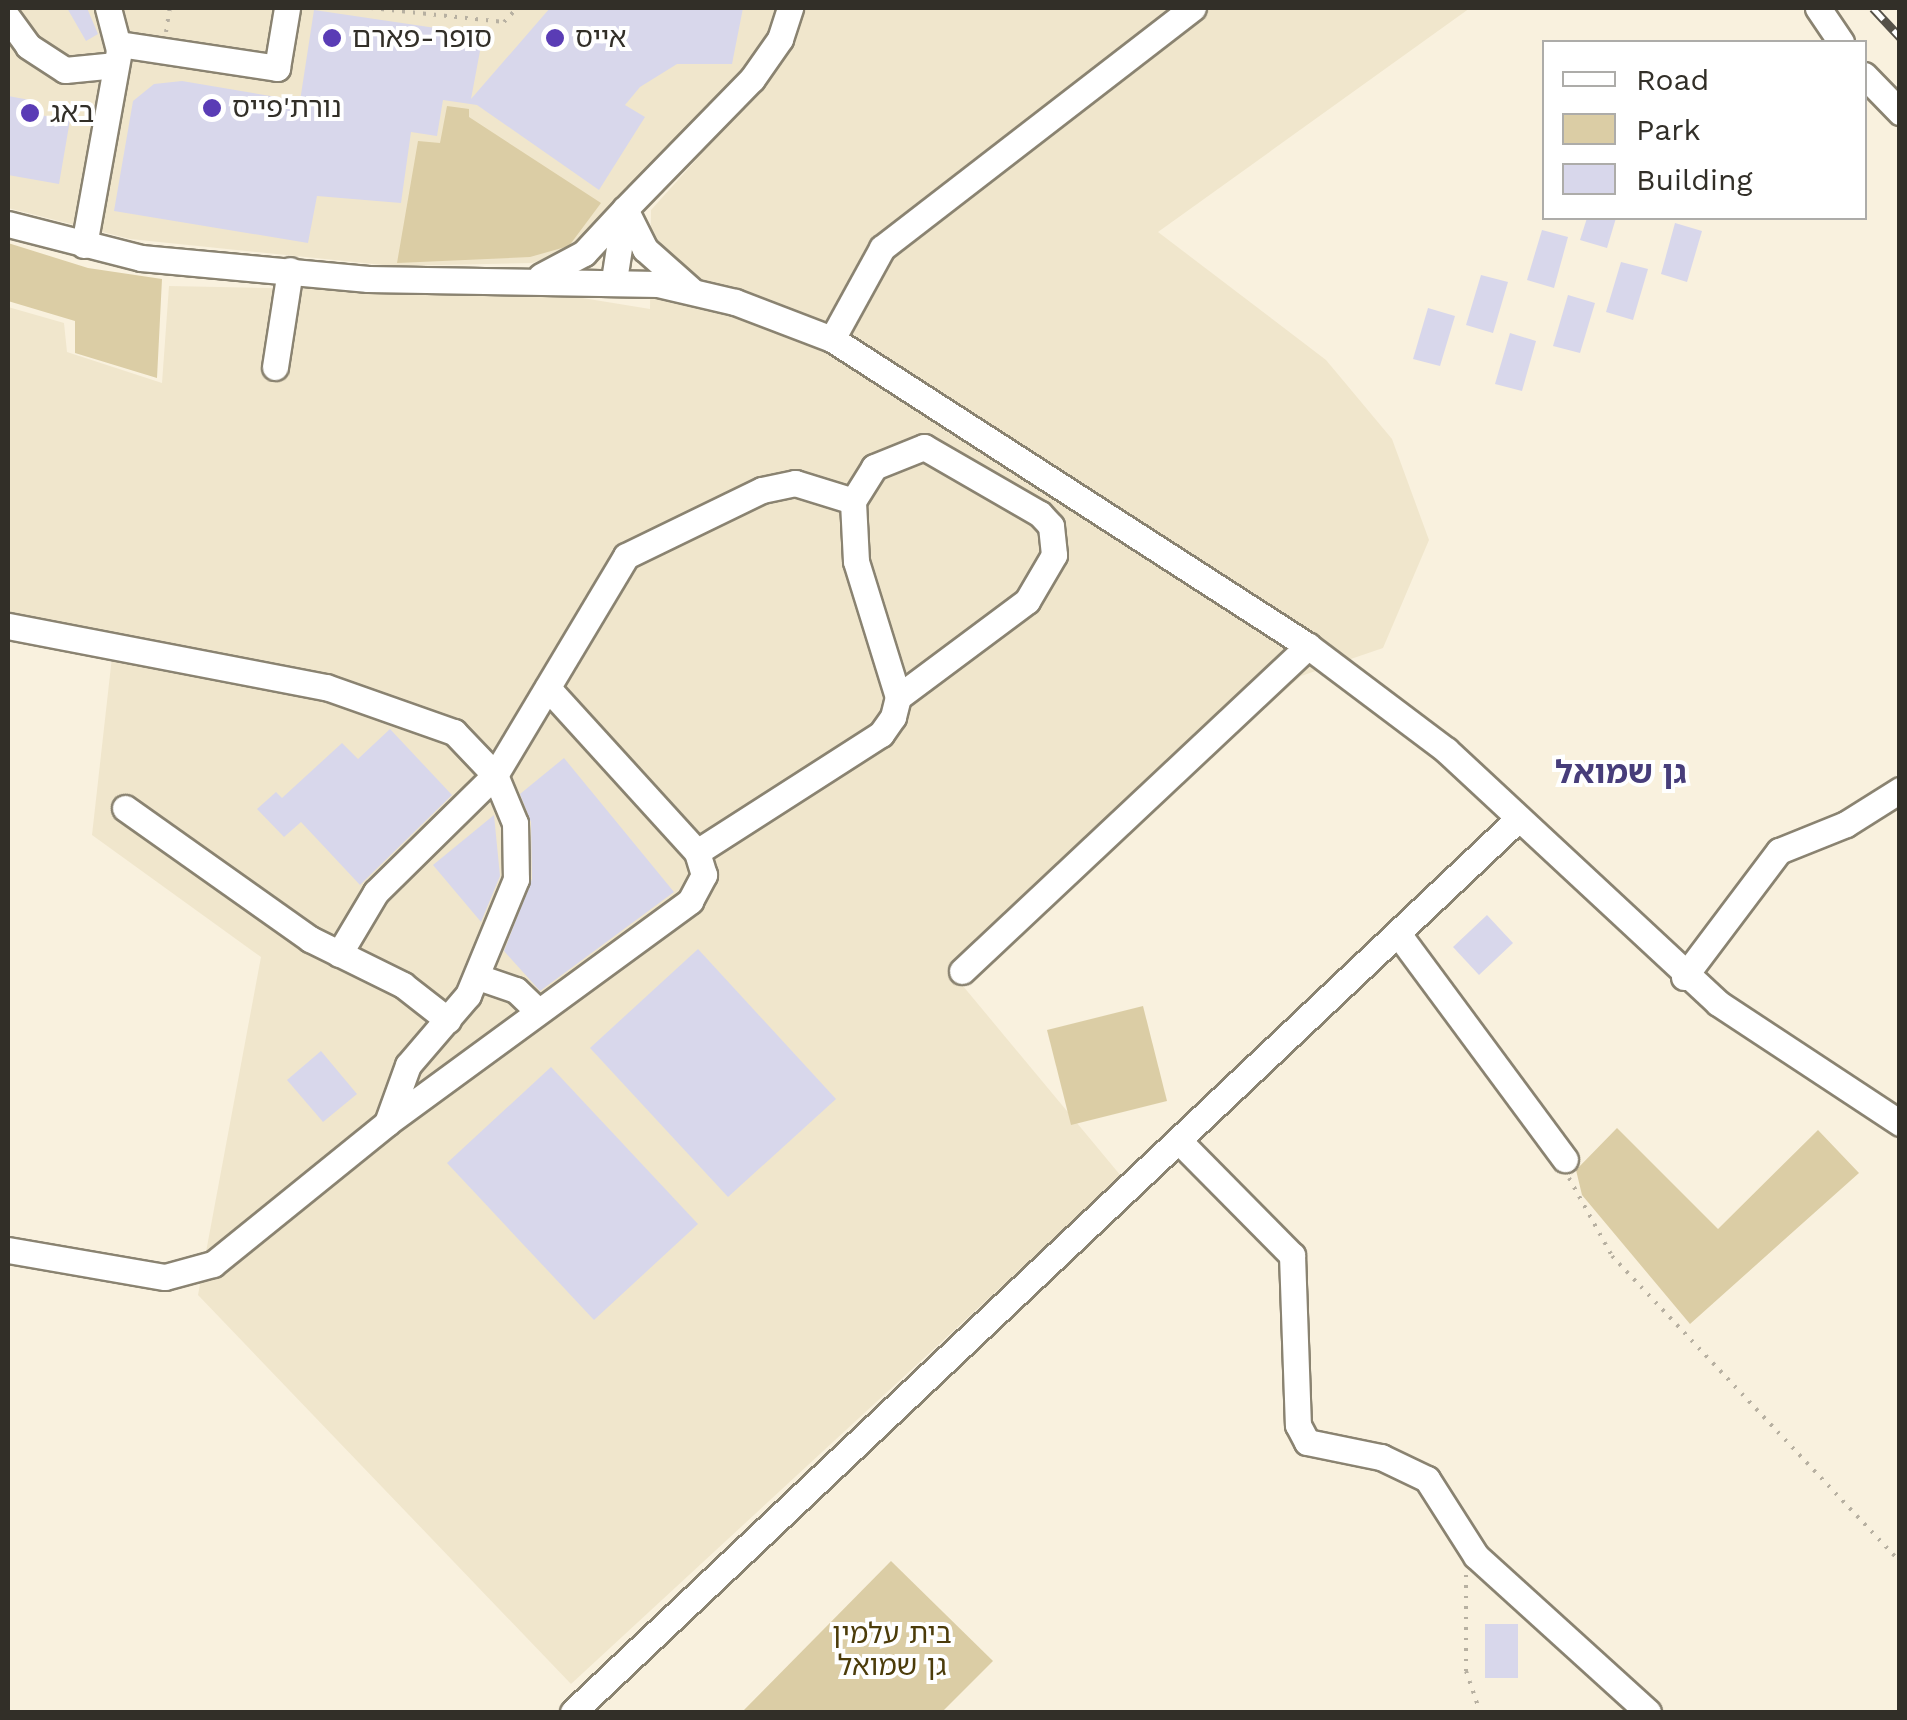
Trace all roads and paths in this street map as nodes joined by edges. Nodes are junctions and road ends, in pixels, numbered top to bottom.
1 (108, 8) edge
2 (287, 8) edge
3 (371, 8) edge
4 (518, 8) edge
5 (790, 8) edge
6 (1193, 8) edge
7 (1818, 8) edge
8 (8, 18) edge
9 (1840, 40) edge
10 (118, 54) junction
11 (65, 70) junction
12 (1867, 77) edge
13 (1900, 112) edge
14 (106, 118) junction
15 (625, 208) junction
16 (8, 224) edge
17 (84, 246) junction
18 (290, 270) junction
19 (527, 280) junction
20 (614, 280) junction
21 (690, 289) junction
22 (832, 339) junction
23 (274, 367) dead end
24 (853, 500) junction
25 (8, 626) edge
26 (1308, 646) junction
27 (548, 688) junction
28 (898, 697) junction
29 (495, 775) junction
30 (1900, 790) edge
31 (124, 808) dead end
32 (1518, 819) junction
33 (697, 852) junction
34 (1399, 935) junction
35 (339, 954) junction
36 (962, 971) dead end
37 (1684, 976) junction
38 (478, 977) junction
39 (538, 1011) junction
40 (448, 1020) junction
41 (387, 1123) junction
42 (1900, 1123) edge
43 (1180, 1143) junction
44 (1564, 1159) joint
45 (8, 1250) edge
46 (1466, 1544) junction
47 (1900, 1562) edge
48 (573, 1712) edge
49 (1480, 1712) edge
50 (1648, 1712) edge

1 - 10 street
2 - 10 street
3 - 4 path
5 - 15 street
6 - 22 street
7 - 9 street
8 - 11 street
10 - 11 street
10 - 14 street
11 - 14 street
12 - 13 street
14 - 17 street
15 - 19 street
15 - 20 street
15 - 21 street
16 - 17 street
17 - 18 street
18 - 19 street
18 - 23 street
19 - 20 street
20 - 21 street
21 - 22 street
22 - 26 street
24 - 27 street
24 - 28 street
24 - 28 street
25 - 29 street
26 - 32 street
26 - 36 street
27 - 29 street
27 - 33 street
28 - 33 street
29 - 35 street
29 - 38 street
30 - 37 street
31 - 35 street
32 - 34 street
32 - 37 street
33 - 39 street
34 - 43 street
34 - 44 street
35 - 40 street
37 - 42 street
38 - 39 street
38 - 40 street
39 - 41 street
40 - 41 street
41 - 45 street
43 - 46 street
43 - 48 street
44 - 47 path
46 - 49 path
46 - 50 street

